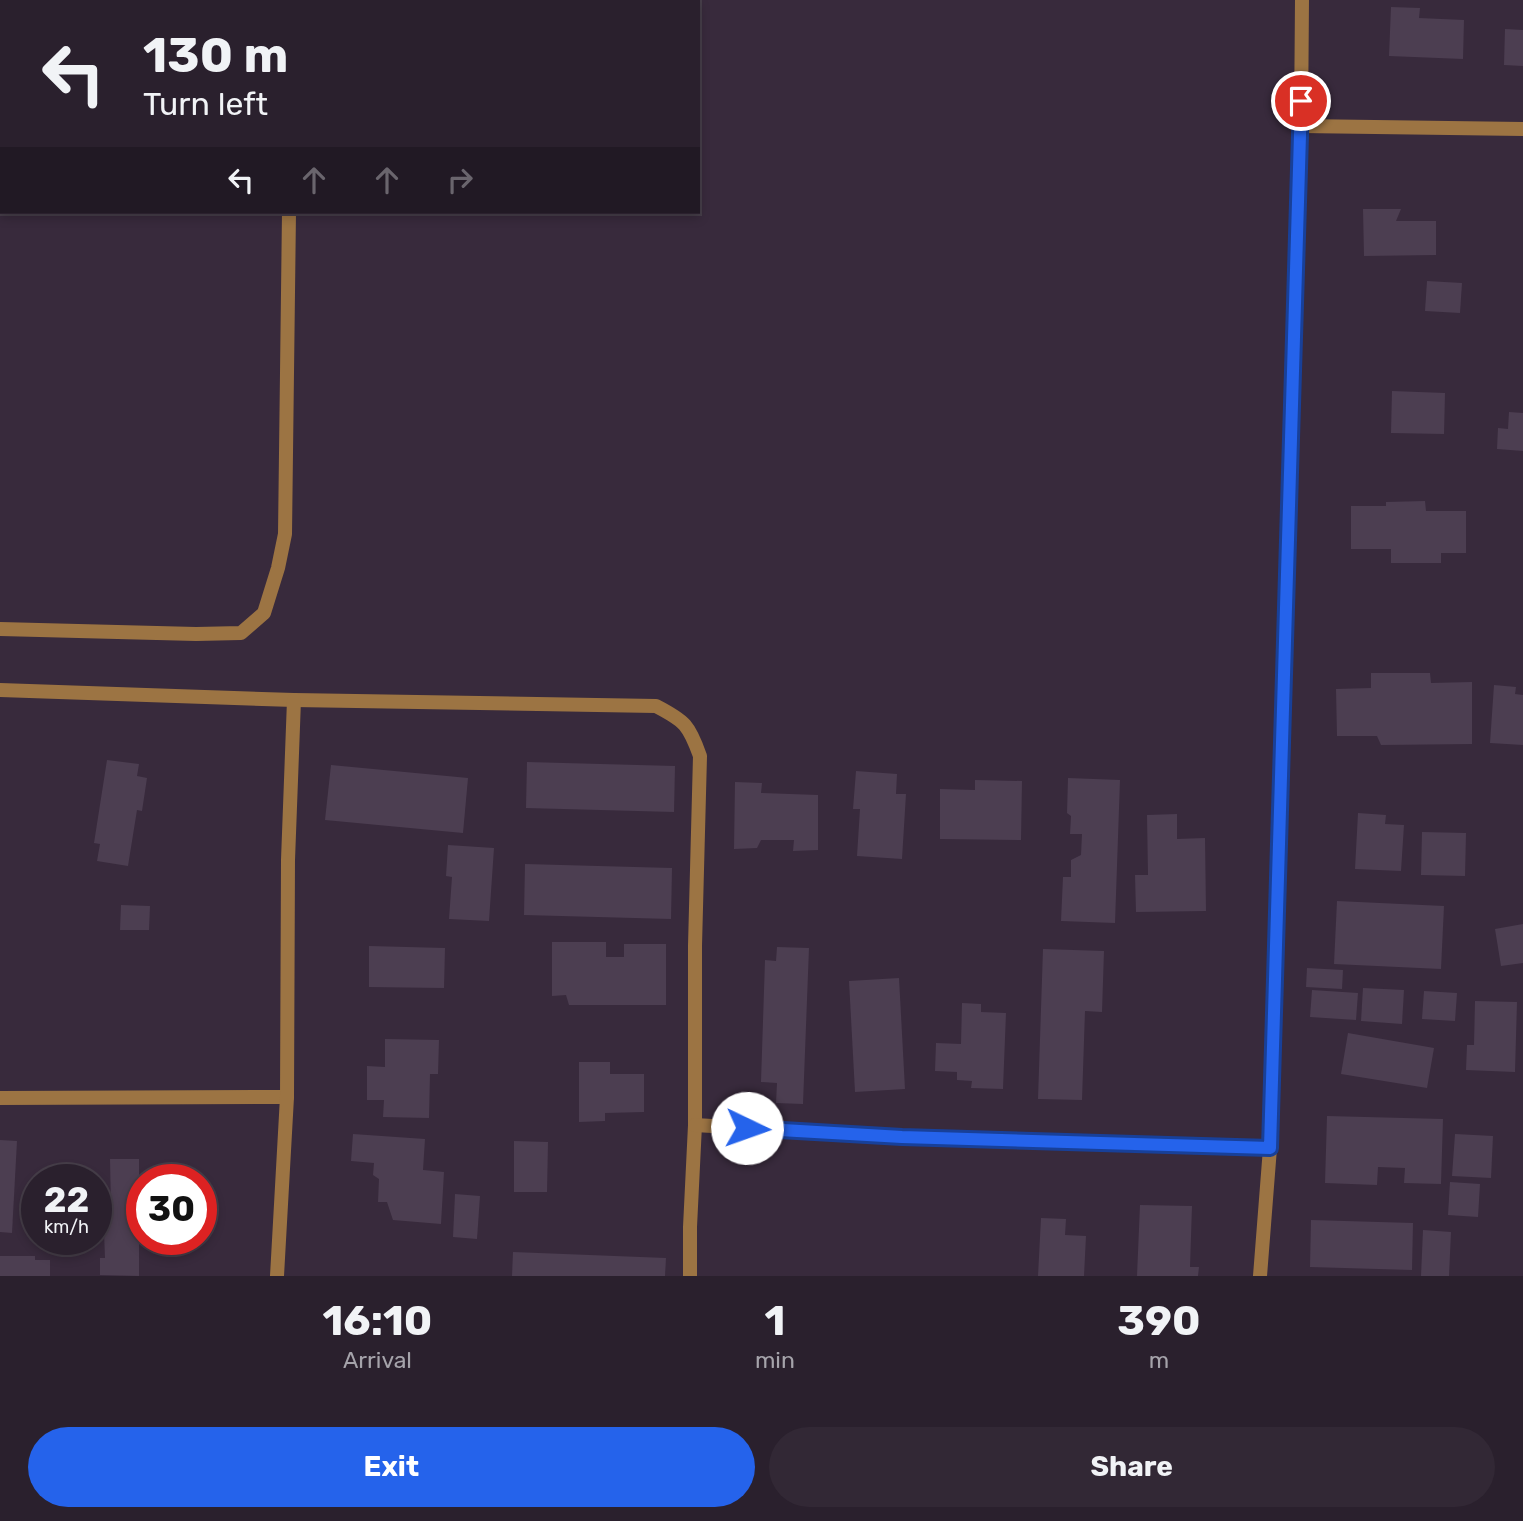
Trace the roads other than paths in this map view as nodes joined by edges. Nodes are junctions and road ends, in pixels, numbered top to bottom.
1 (1302, 0) edge
2 (1301, 126) junction
3 (1523, 130) edge
4 (289, 214) edge
5 (0, 629) edge
6 (0, 690) edge
7 (294, 700) junction
8 (287, 1097) junction
9 (0, 1098) edge
10 (695, 1125) junction
11 (1270, 1148) junction
12 (277, 1276) edge
13 (690, 1276) edge
14 (1260, 1276) edge

1 - 2 street
2 - 3 street
2 - 11 street
4 - 5 street
6 - 7 street
7 - 8 street
7 - 10 street
8 - 9 street
8 - 12 street
10 - 11 street
10 - 13 street
11 - 14 street

